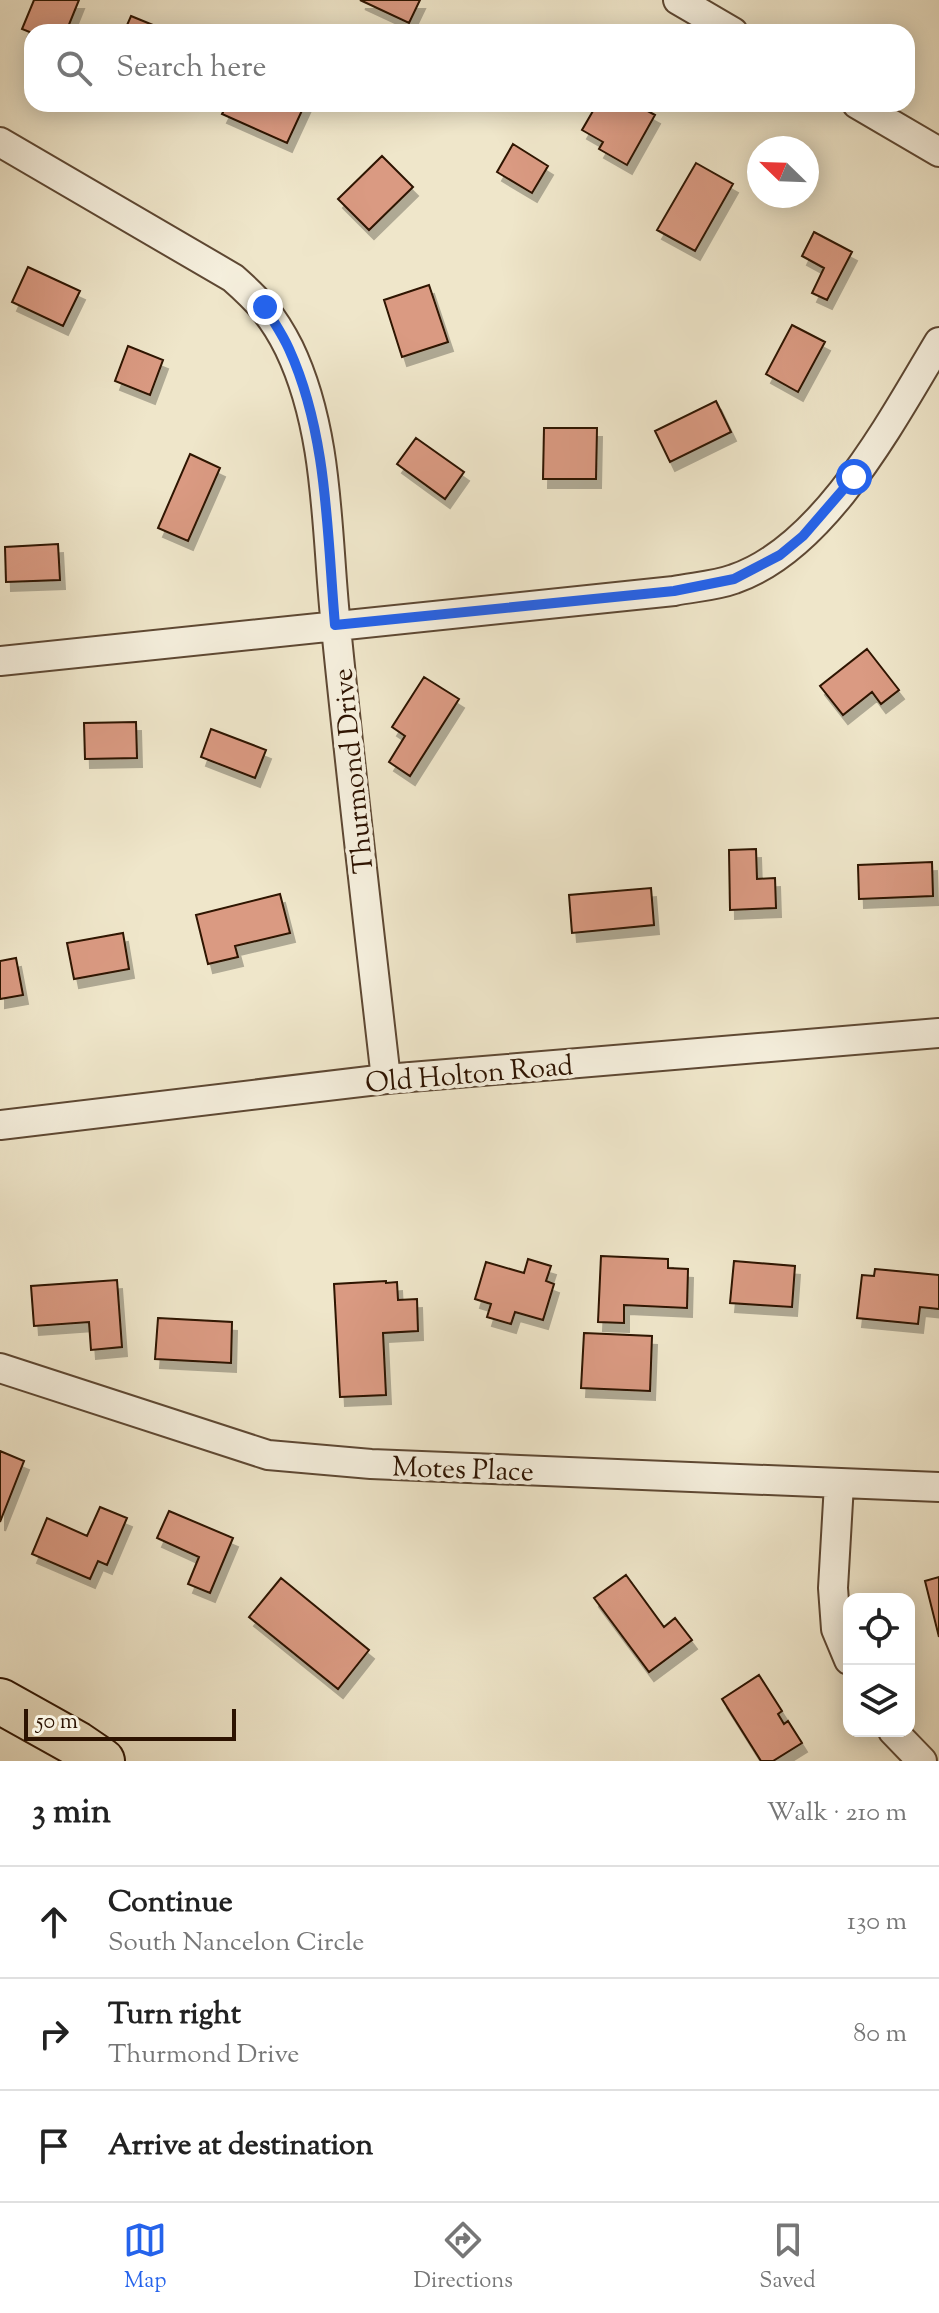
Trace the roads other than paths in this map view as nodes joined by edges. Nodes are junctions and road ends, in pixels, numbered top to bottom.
1 (678, 0) edge
2 (719, 24) edge
3 (871, 112) edge
4 (0, 142) edge
5 (939, 152) edge
6 (939, 342) edge
7 (335, 625) junction
8 (0, 661) edge
9 (939, 1033) edge
10 (386, 1079) junction
11 (0, 1125) edge
12 (0, 1368) edge
13 (839, 1484) junction
14 (939, 1487) edge
15 (843, 1646) edge
16 (0, 1701) edge
17 (899, 1737) edge
18 (102, 1761) edge
19 (922, 1761) edge

1 - 2 street
3 - 5 street
4 - 7 street, Thurmond Drive
6 - 7 street
7 - 8 street
7 - 10 street, Thurmond Drive
9 - 10 street, Old Holton Road
10 - 11 street, Old Holton Road
12 - 13 street, Motes Place
13 - 14 street, Motes Place
13 - 15 street
16 - 18 main road
17 - 19 street

